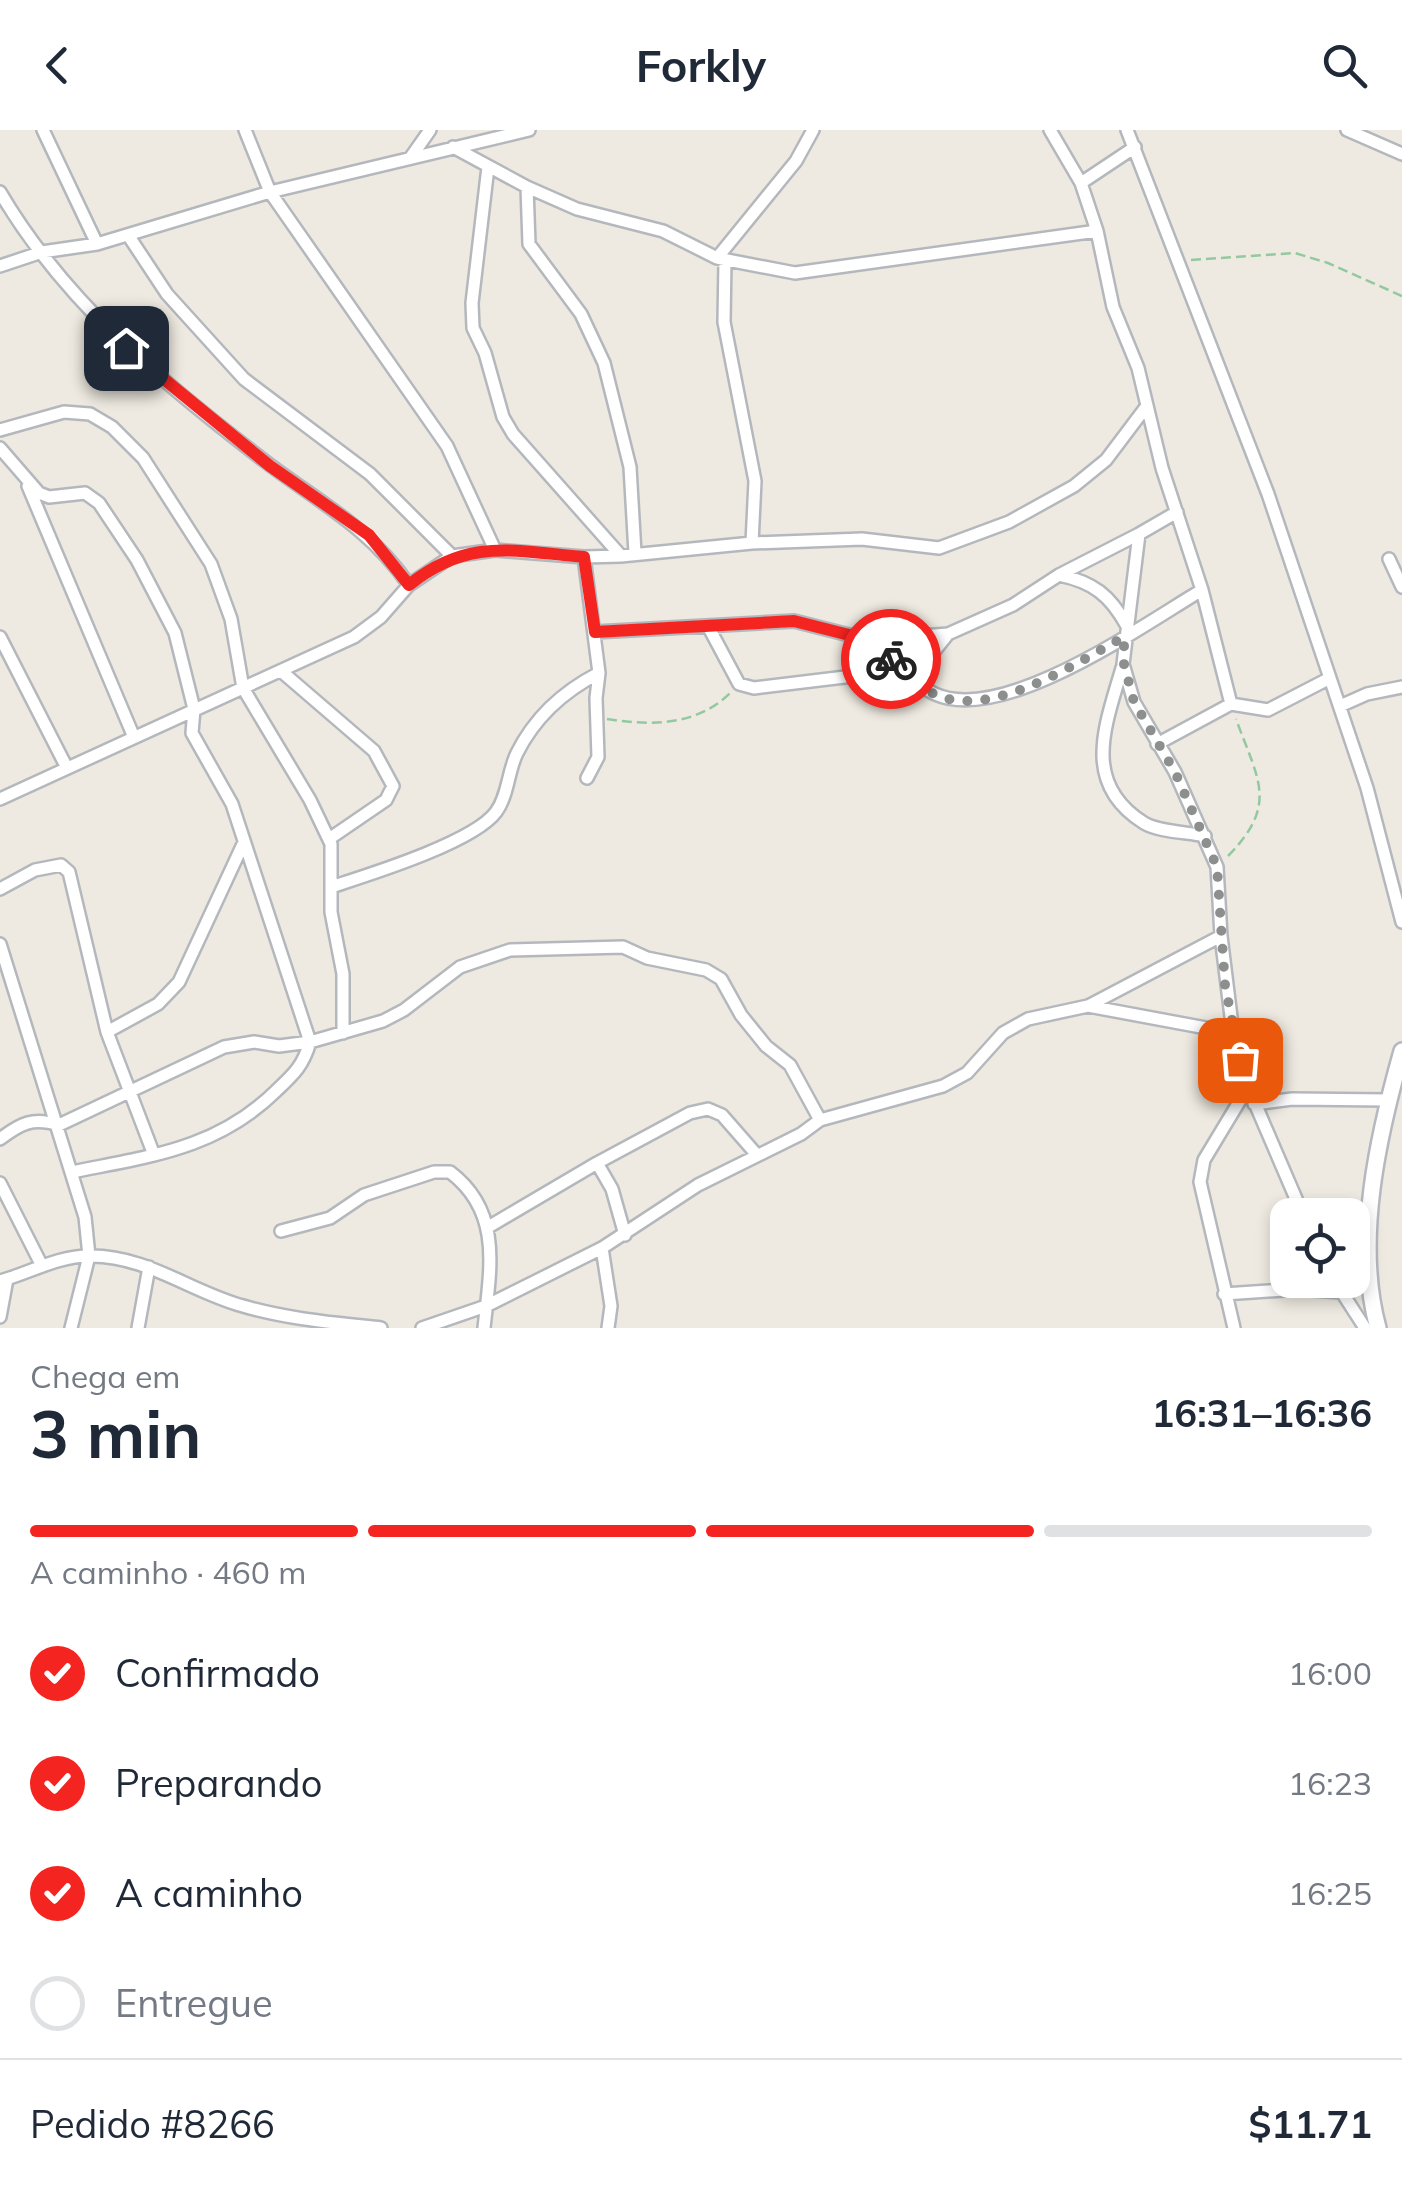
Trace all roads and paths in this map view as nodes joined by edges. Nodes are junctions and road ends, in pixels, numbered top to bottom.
1 (43, 130) edge
2 (246, 130) edge
3 (430, 130) edge
4 (529, 130) edge
5 (814, 130) edge
6 (1050, 130) edge
7 (1127, 130) edge
8 (1347, 130) edge
9 (1060, 136) edge
10 (453, 147) junction
11 (1134, 148) junction
12 (1402, 154) edge
13 (410, 157) junction
14 (488, 167) junction
15 (1081, 183) junction
16 (527, 187) junction
17 (0, 192) edge
18 (270, 192) junction
19 (1097, 232) junction
20 (128, 234) junction
21 (97, 244) junction
22 (42, 252) junction
23 (721, 259) junction
24 (1180, 262) junction
25 (0, 266) edge
26 (1402, 296) edge
27 (1146, 408) junction
28 (0, 430) edge
29 (0, 448) edge
30 (28, 484) junction
31 (1176, 512) junction
32 (1139, 534) junction
33 (752, 543) junction
34 (495, 550) junction
35 (635, 553) junction
36 (452, 556) junction
37 (620, 556) junction
38 (584, 557) junction
39 (1389, 558) dead end
40 (1059, 575) junction
41 (409, 585) junction
42 (1402, 587) edge
43 (1202, 590) junction
44 (708, 626) junction
45 (595, 632) junction
46 (1125, 632) junction
47 (948, 634) junction
48 (0, 637) edge
49 (869, 640) junction
50 (1124, 664) junction
51 (902, 670) junction
52 (282, 671) junction
53 (599, 673) junction
54 (1330, 678) junction
55 (739, 684) junction
56 (1402, 687) edge
57 (242, 688) junction
58 (1231, 704) junction
59 (1340, 706) junction
60 (194, 710) junction
61 (596, 718) junction
62 (133, 735) junction
63 (1157, 744) junction
64 (67, 768) junction
65 (587, 778) dead end
66 (0, 798) edge
67 (1205, 836) junction
68 (329, 839) junction
69 (244, 842) junction
70 (1217, 867) junction
71 (334, 886) junction
72 (0, 889) edge
73 (1402, 922) edge
74 (1220, 936) junction
75 (0, 944) edge
76 (1088, 1006) junction
77 (108, 1032) junction
78 (344, 1033) junction
79 (1233, 1034) junction
80 (310, 1042) junction
81 (1402, 1051) edge
82 (1248, 1087) junction
83 (129, 1090) junction
84 (1388, 1100) junction
85 (1254, 1104) junction
86 (820, 1120) junction
87 (59, 1125) junction
88 (0, 1139) edge
89 (154, 1155) junction
90 (757, 1155) junction
91 (598, 1163) junction
92 (72, 1172) junction
93 (0, 1183) edge
94 (1295, 1198) edge
95 (490, 1226) junction
96 (281, 1231) dead end
97 (625, 1235) junction
98 (602, 1248) junction
99 (89, 1256) junction
100 (42, 1266) junction
101 (149, 1267) junction
102 (3, 1280) edge
103 (1270, 1290) edge
104 (1224, 1294) junction
105 (1345, 1298) edge
106 (486, 1306) junction
107 (0, 1317) edge
108 (299, 1323) edge
109 (71, 1328) edge
110 (138, 1328) edge
111 (381, 1328) edge
112 (422, 1328) edge
113 (484, 1328) edge
114 (608, 1328) edge
115 (1234, 1328) edge
116 (1365, 1328) edge
117 (1378, 1328) edge

1 - 21 street
2 - 18 street
3 - 13 street
4 - 10 street
5 - 23 street
6 - 9 street
7 - 11 street
8 - 12 street
9 - 15 street
10 - 13 street
10 - 14 street
11 - 15 street
11 - 24 street
13 - 18 street
14 - 16 street
14 - 37 street
15 - 19 street
16 - 23 street
16 - 35 street
17 - 22 street
18 - 20 street
18 - 34 street
19 - 23 street
19 - 27 street
20 - 21 street
20 - 36 street
21 - 22 street
22 - 25 street
22 - 41 street
23 - 33 street
24 - 26 path
24 - 54 street
27 - 31 street
27 - 33 street
28 - 57 street
29 - 30 street
30 - 60 street
30 - 62 street
31 - 32 street
31 - 43 street
32 - 40 street
32 - 46 street
33 - 35 street
34 - 36 street
34 - 38 street
35 - 37 street
36 - 41 street
37 - 38 street
38 - 45 street
39 - 42 street
40 - 46 street
40 - 47 street
41 - 52 street
43 - 46 street
43 - 58 street
44 - 45 street
44 - 49 street
44 - 55 street
45 - 53 street
46 - 50 street
46 - 51 street
47 - 49 street
47 - 51 street
48 - 64 street
49 - 51 street
50 - 63 street
50 - 67 street
51 - 55 street
52 - 57 street
52 - 68 street
53 - 61 street
53 - 71 street
54 - 58 street
54 - 59 street
55 - 61 path
56 - 59 street
57 - 60 street
57 - 68 street
58 - 63 street
58 - 70 path
59 - 73 street
60 - 62 street
60 - 69 street
61 - 65 street
62 - 64 street
63 - 67 street
64 - 66 street
67 - 70 street
68 - 71 street
69 - 77 street
69 - 80 street
70 - 74 street
71 - 78 street
72 - 77 street
74 - 76 street
74 - 79 street
75 - 87 street
76 - 79 street
76 - 86 street
77 - 83 street
78 - 80 street
78 - 86 street
79 - 82 street
80 - 83 street
80 - 89 street
81 - 84 street
82 - 85 street
82 - 104 street
83 - 87 street
83 - 89 street
84 - 85 street
84 - 117 street
85 - 94 street
86 - 90 street
87 - 88 street
87 - 92 street
89 - 92 street
90 - 91 street
90 - 97 street
91 - 95 street
91 - 97 street
92 - 99 street
93 - 100 street
95 - 96 street
95 - 106 street
97 - 98 street
98 - 106 street
98 - 114 street
99 - 100 street
99 - 101 street
99 - 109 street
100 - 102 street
101 - 108 street
101 - 110 street
102 - 107 street
103 - 104 street
104 - 115 street
105 - 116 street
106 - 112 street
106 - 113 street
108 - 111 street

